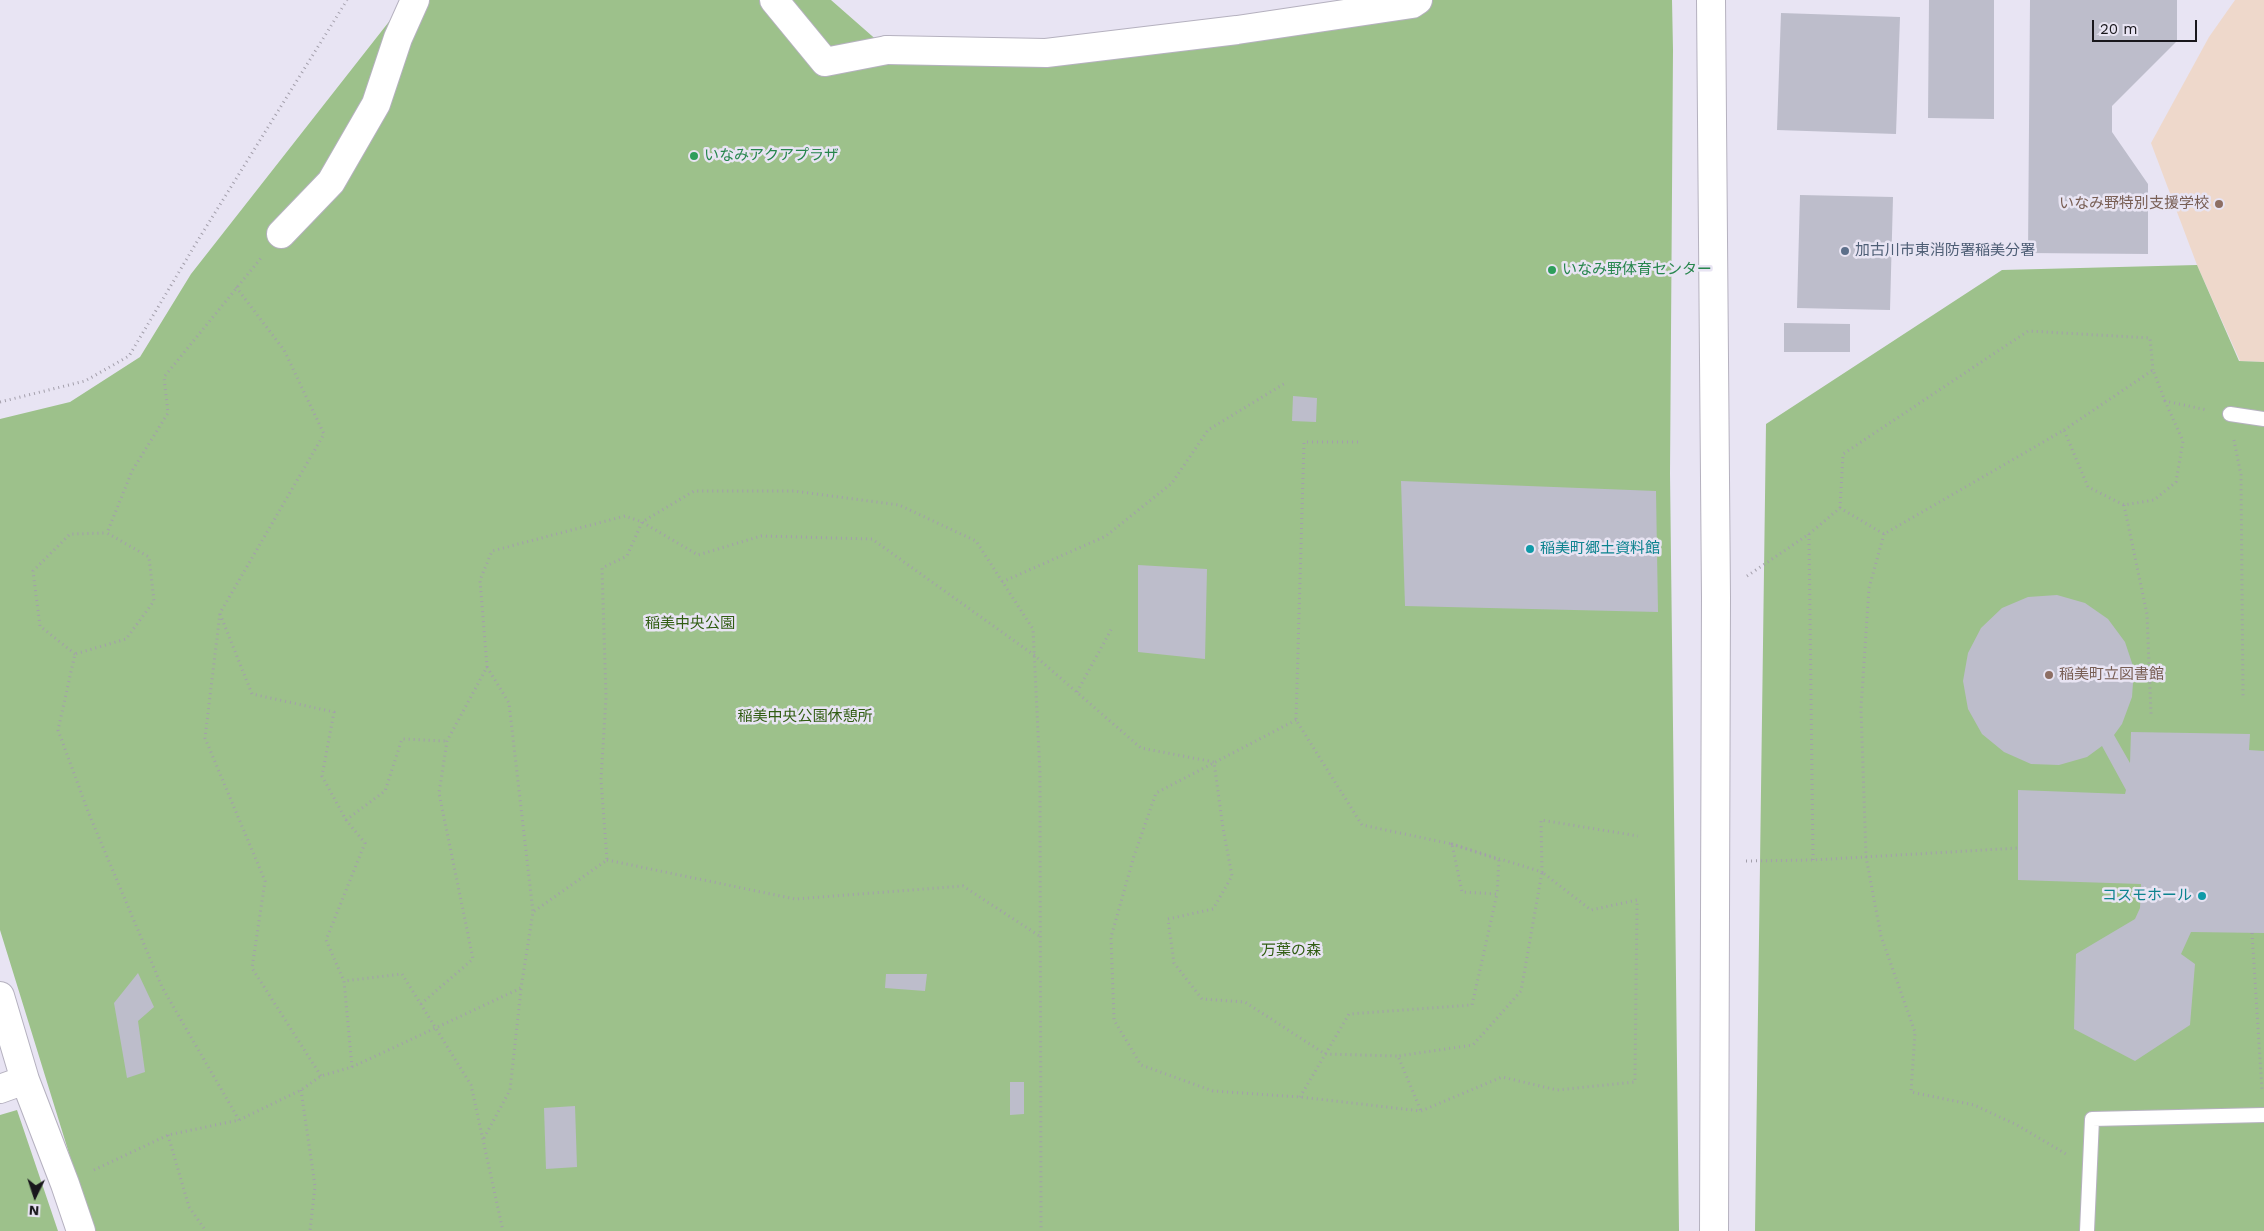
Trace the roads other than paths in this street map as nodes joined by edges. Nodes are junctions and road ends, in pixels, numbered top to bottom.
1 (415, 0) edge
2 (774, 0) edge
3 (1418, 0) edge
4 (1711, 0) edge
5 (281, 234) road end
6 (2230, 414) road end
7 (2264, 419) edge
8 (0, 996) edge
9 (12, 1085) edge
10 (2264, 1115) edge
11 (80, 1231) edge
12 (1714, 1231) edge
13 (2087, 1231) edge

1 - 5 street
2 - 3 street
4 - 12 street
6 - 7 lane
8 - 9 street
9 - 11 street
10 - 13 lane

